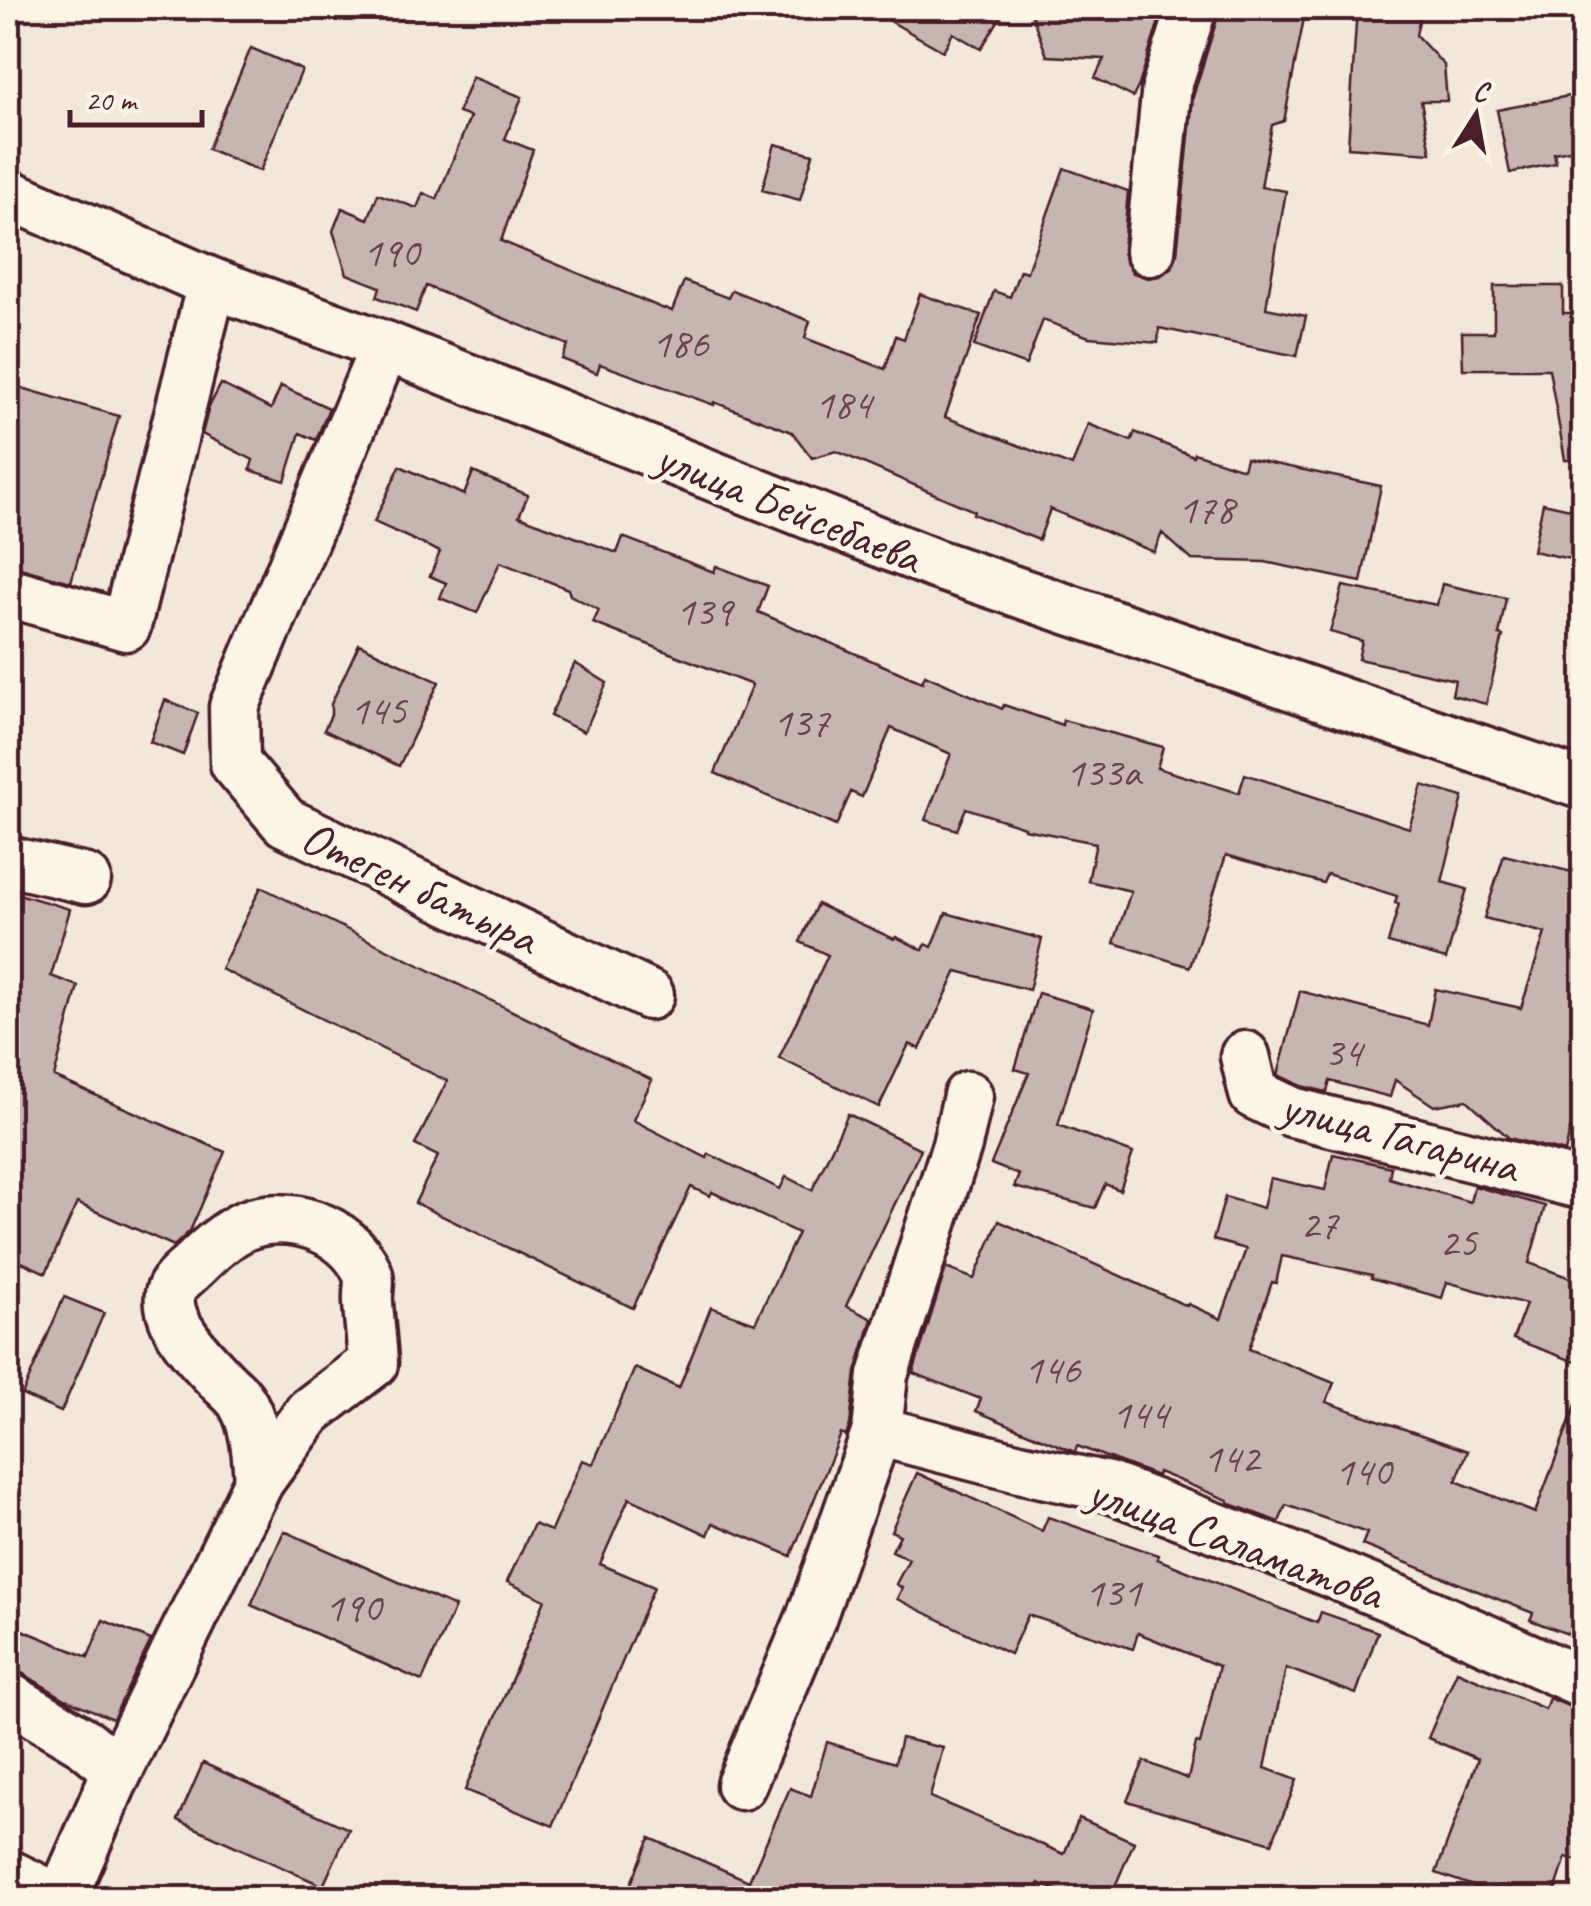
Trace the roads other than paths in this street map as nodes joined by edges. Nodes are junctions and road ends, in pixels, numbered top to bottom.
1 (1192, 8) edge
2 (8, 194) edge
3 (1150, 251) dead end
4 (212, 282) junction
5 (385, 346) junction
6 (8, 592) edge
7 (1584, 785) edge
8 (8, 860) edge
9 (86, 880) dead end
10 (649, 995) dead end
11 (1245, 1056) dead end
12 (968, 1096) dead end
13 (1584, 1186) edge
14 (877, 1431) junction
15 (259, 1481) junction
16 (1584, 1682) edge
17 (8, 1697) edge
18 (118, 1770) junction
19 (741, 1784) dead end
20 (8, 1878) edge
21 (49, 1898) edge
22 (62, 1898) edge

1 - 3 street
2 - 4 street, улица Бейсебаева
4 - 5 street, улица Бейсебаева
4 - 6 street
5 - 7 street, улица Бейсебаева
5 - 10 street, Отеген батыра
8 - 9 street
11 - 13 street, улица Гагарина
12 - 14 street
14 - 16 street, улица Саламатова
14 - 19 street
15 - 15 street
15 - 18 street
17 - 18 street
18 - 22 street
20 - 21 main road

